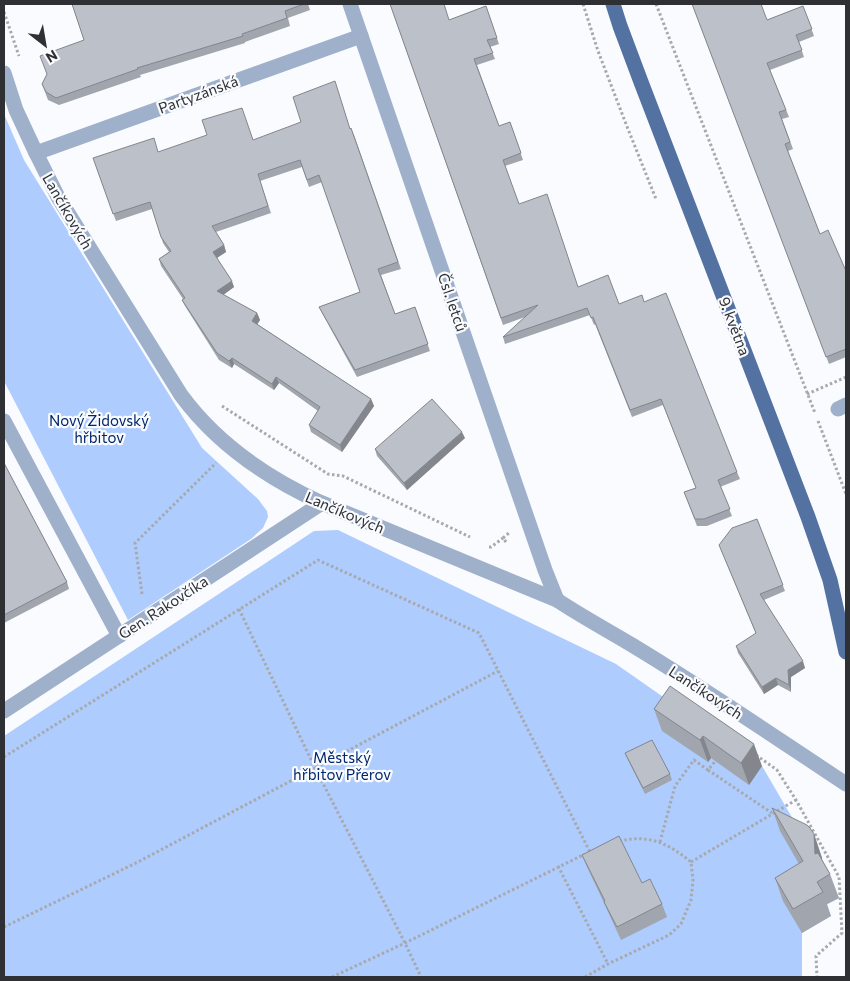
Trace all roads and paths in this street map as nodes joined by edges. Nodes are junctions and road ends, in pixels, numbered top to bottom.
1 (350, 4) edge
2 (584, 4) edge
3 (613, 4) edge
4 (656, 4) edge
5 (4, 12) edge
6 (361, 36) junction
7 (19, 56) dead end
8 (4, 73) edge
9 (36, 153) junction
10 (656, 199) dead end
11 (846, 377) edge
12 (807, 394) junction
13 (217, 403) dead end
14 (4, 421) edge
15 (254, 426) junction
16 (249, 433) dead end
17 (221, 458) dead end
18 (846, 494) edge
19 (322, 503) junction
20 (502, 538) dead end
21 (473, 539) dead end
22 (482, 543) dead end
23 (142, 596) dead end
24 (557, 600) junction
25 (239, 610) junction
26 (119, 636) junction
27 (846, 652) edge
28 (498, 671) junction
29 (4, 711) edge
30 (720, 754) edge
31 (754, 754) edge
32 (4, 757) edge
33 (315, 768) junction
34 (708, 770) junction
35 (846, 784) edge
36 (796, 800) junction
37 (772, 813) junction
38 (660, 842) junction
39 (611, 844) edge
40 (597, 849) edge
41 (590, 852) junction
42 (691, 862) junction
43 (558, 866) junction
44 (4, 927) edge
45 (405, 943) junction
46 (608, 964) junction
47 (332, 977) edge
48 (421, 977) edge
49 (585, 977) edge
50 (817, 977) edge

1 - 6 street, Čsl. letců
2 - 10 path
3 - 27 main road, 9. května
4 - 12 path
5 - 7 path
6 - 9 street, Partyzánská
6 - 24 street, Čsl. letců
8 - 9 street, Lančíkových
9 - 19 street, Lančíkových
11 - 12 path
12 - 18 path
13 - 15 path
14 - 26 street
15 - 16 path
15 - 21 path
17 - 23 path
19 - 24 street, Lančíkových
19 - 26 street, Gen. Rakovčíka
20 - 22 path
24 - 35 street, Lančíkových
25 - 28 path
25 - 32 path
25 - 33 path
26 - 29 street, Gen. Rakovčíka
28 - 33 path
28 - 41 path
30 - 34 path
31 - 36 path
33 - 44 path
33 - 45 path
34 - 37 path
34 - 38 path
36 - 37 path
36 - 50 path
37 - 42 path
38 - 39 path
38 - 42 path
40 - 41 path
41 - 43 path
42 - 46 path
43 - 45 path
43 - 46 path
45 - 47 path
45 - 48 path
46 - 49 path

